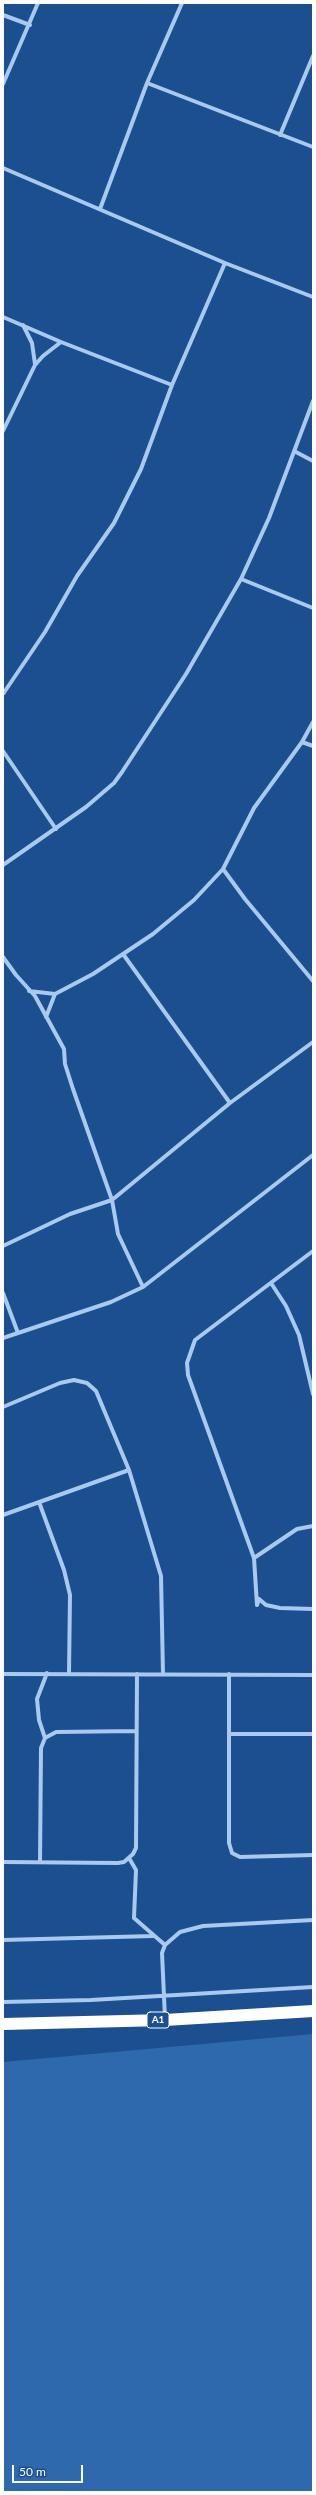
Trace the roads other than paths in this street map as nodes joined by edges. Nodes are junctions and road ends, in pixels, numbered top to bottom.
1 (38, 3) edge
2 (182, 3) edge
3 (3, 15) edge
4 (30, 25) junction
5 (313, 56) edge
6 (147, 83) junction
7 (3, 84) edge
8 (280, 135) junction
9 (313, 147) edge
10 (3, 168) edge
11 (100, 209) junction
12 (225, 263) junction
13 (313, 297) edge
14 (3, 316) edge
15 (23, 325) junction
16 (61, 342) junction
17 (35, 365) junction
18 (172, 385) junction
19 (313, 401) edge
20 (3, 431) edge
21 (294, 451) junction
22 (313, 461) edge
23 (241, 579) junction
24 (313, 608) edge
25 (3, 694) edge
26 (313, 722) edge
27 (302, 742) junction
28 (313, 746) edge
29 (3, 751) edge
30 (56, 829) junction
31 (3, 865) edge
32 (223, 869) junction
33 (123, 954) junction
34 (3, 957) edge
35 (313, 981) edge
36 (29, 991) junction
37 (55, 994) junction
38 (46, 1017) junction
39 (313, 1042) edge
40 (230, 1103) junction
41 (313, 1155) edge
42 (112, 1200) junction
43 (3, 1246) edge
44 (313, 1251) edge
45 (271, 1283) junction
46 (143, 1287) junction
47 (3, 1293) edge
48 (18, 1333) junction
49 (3, 1338) edge
50 (313, 1394) edge
51 (3, 1407) edge
52 (129, 1470) junction
53 (39, 1502) junction
54 (3, 1515) edge
55 (313, 1526) edge
56 (254, 1558) junction
57 (313, 1609) edge
58 (47, 1673) junction
59 (69, 1673) junction
60 (3, 1674) edge
61 (137, 1674) junction
62 (162, 1674) junction
63 (229, 1674) junction
64 (313, 1675) edge
65 (136, 1731) junction
66 (230, 1734) junction
67 (313, 1734) edge
68 (45, 1738) junction
69 (313, 1855) edge
70 (129, 1858) junction
71 (3, 1862) edge
72 (40, 1862) junction
73 (313, 1920) edge
74 (153, 1936) junction
75 (3, 1940) edge
76 (165, 1945) junction
77 (313, 1987) edge
78 (166, 1996) junction
79 (3, 2002) edge
80 (313, 2011) edge
81 (165, 2020) junction
82 (3, 2024) edge

1 - 4 street
2 - 6 street
3 - 4 street
4 - 7 street
5 - 8 street
6 - 8 street
6 - 11 street
8 - 9 street
10 - 11 street
11 - 12 street
12 - 13 street
12 - 18 street
14 - 15 street
15 - 16 street
15 - 17 street
16 - 17 street
16 - 18 street
17 - 20 street
18 - 25 street
19 - 21 street
21 - 22 street
21 - 23 street
23 - 24 street
23 - 30 street
26 - 27 street
27 - 28 street
27 - 32 street
29 - 30 street
30 - 31 street
32 - 33 street
32 - 35 street
33 - 37 street
33 - 40 street
34 - 36 street
36 - 37 street
36 - 38 street
37 - 38 street
38 - 42 street
39 - 40 street
40 - 42 street
41 - 46 street
42 - 43 street
42 - 46 street
44 - 45 street
45 - 50 street
45 - 56 street
46 - 48 street
47 - 48 street
48 - 49 street
51 - 52 street
52 - 53 street
52 - 62 street
53 - 54 street
53 - 59 street
55 - 56 street
56 - 57 street
58 - 59 street
58 - 60 street
58 - 68 street
59 - 61 street
61 - 62 street
61 - 65 street
62 - 63 street
63 - 64 street
63 - 66 street
65 - 68 street
65 - 70 street
66 - 67 street
66 - 69 street
68 - 72 street
70 - 72 street
70 - 74 street
71 - 72 street
73 - 76 street
74 - 75 street
74 - 76 street
76 - 78 street
77 - 78 street
78 - 79 street
78 - 81 street
80 - 81 highway, A1
81 - 82 highway, A1

